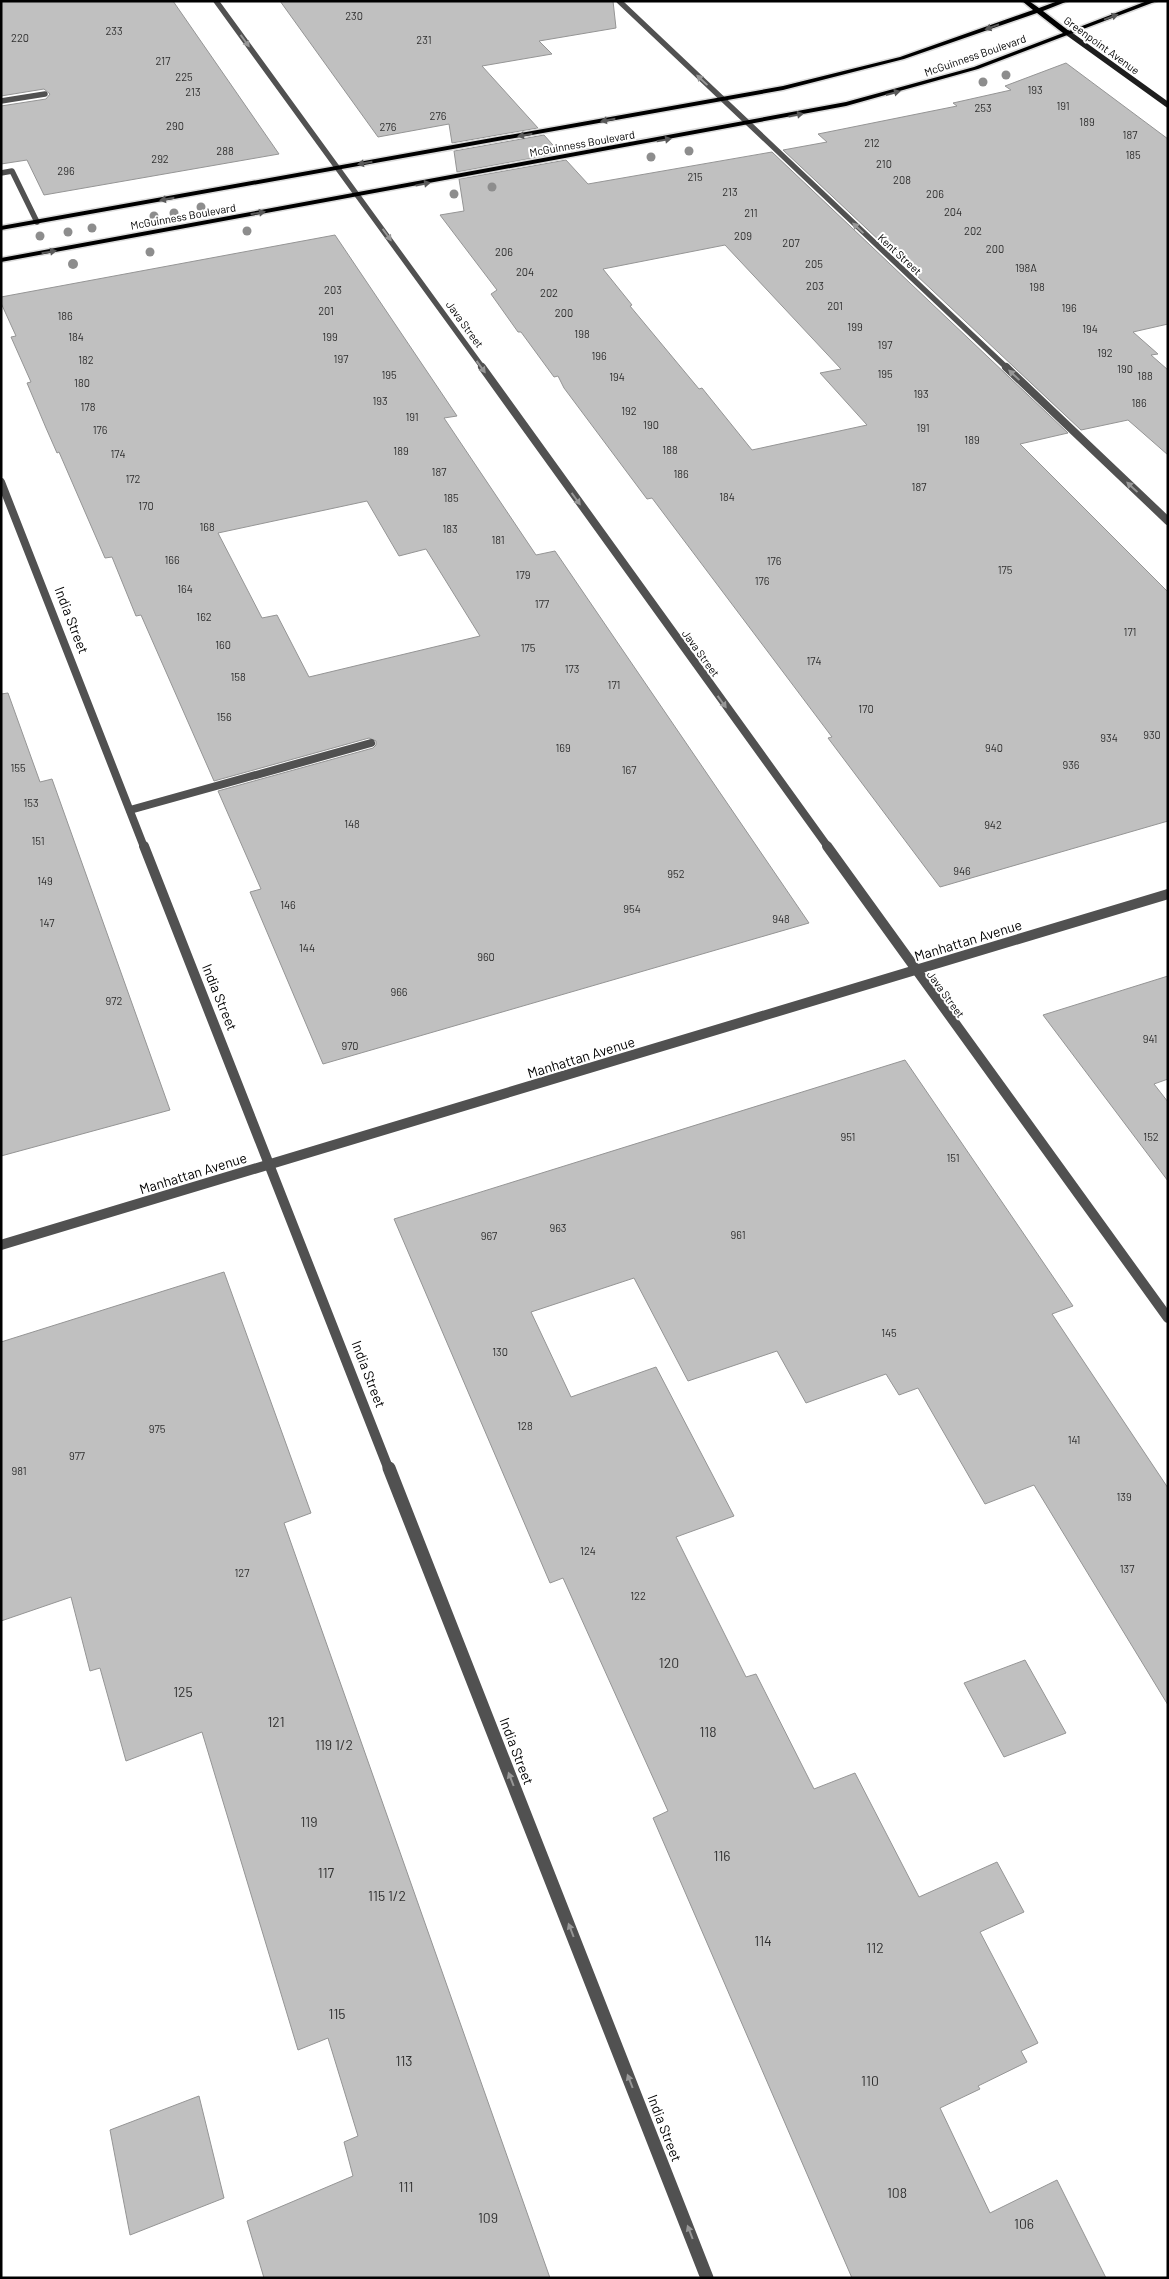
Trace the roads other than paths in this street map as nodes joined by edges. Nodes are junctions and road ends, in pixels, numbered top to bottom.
1 (216, 1) edge
2 (619, 1) edge
3 (1025, 1) edge
4 (1065, 1) edge
5 (1154, 1) edge
6 (1038, 11) junction
7 (1068, 33) junction
8 (45, 94) dead end
9 (723, 99) junction
10 (1, 101) edge
11 (1168, 105) edge
12 (748, 124) junction
13 (338, 168) junction
14 (1, 173) edge
15 (358, 196) junction
16 (37, 222) junction
17 (1, 228) edge
18 (1, 260) edge
19 (1, 482) edge
20 (1168, 521) edge
21 (371, 744) dead end
22 (130, 810) junction
23 (1168, 894) edge
24 (915, 971) junction
25 (269, 1164) junction
26 (1, 1246) edge
27 (1168, 1318) edge
28 (707, 2278) edge

1 -> 13 street, Java Street
9 -> 2 street, Kent Street
3 - 6 main road, Greenpoint Avenue
4 - 6 main road, McGuinness Boulevard
7 -> 5 main road, McGuinness Boulevard
6 - 7 main road, Greenpoint Avenue
6 -> 9 main road, McGuinness Boulevard
7 - 11 main road, Greenpoint Avenue
12 -> 7 main road, McGuinness Boulevard
8 - 10 street
9 - 12 street, Kent Street
9 -> 13 main road, McGuinness Boulevard
15 -> 12 main road, McGuinness Boulevard
20 -> 12 street, Kent Street
13 - 15 street, Java Street
13 -> 16 main road, McGuinness Boulevard
14 - 16 street
18 -> 15 main road, McGuinness Boulevard
15 -> 24 street, Java Street
16 - 17 main road, McGuinness Boulevard
19 - 22 street, India Street
21 - 22 street
22 - 25 street, India Street
23 - 24 street, Manhattan Avenue
24 - 25 street, Manhattan Avenue
24 - 27 street, Java Street
25 - 26 street, Manhattan Avenue
28 -> 25 street, India Street

